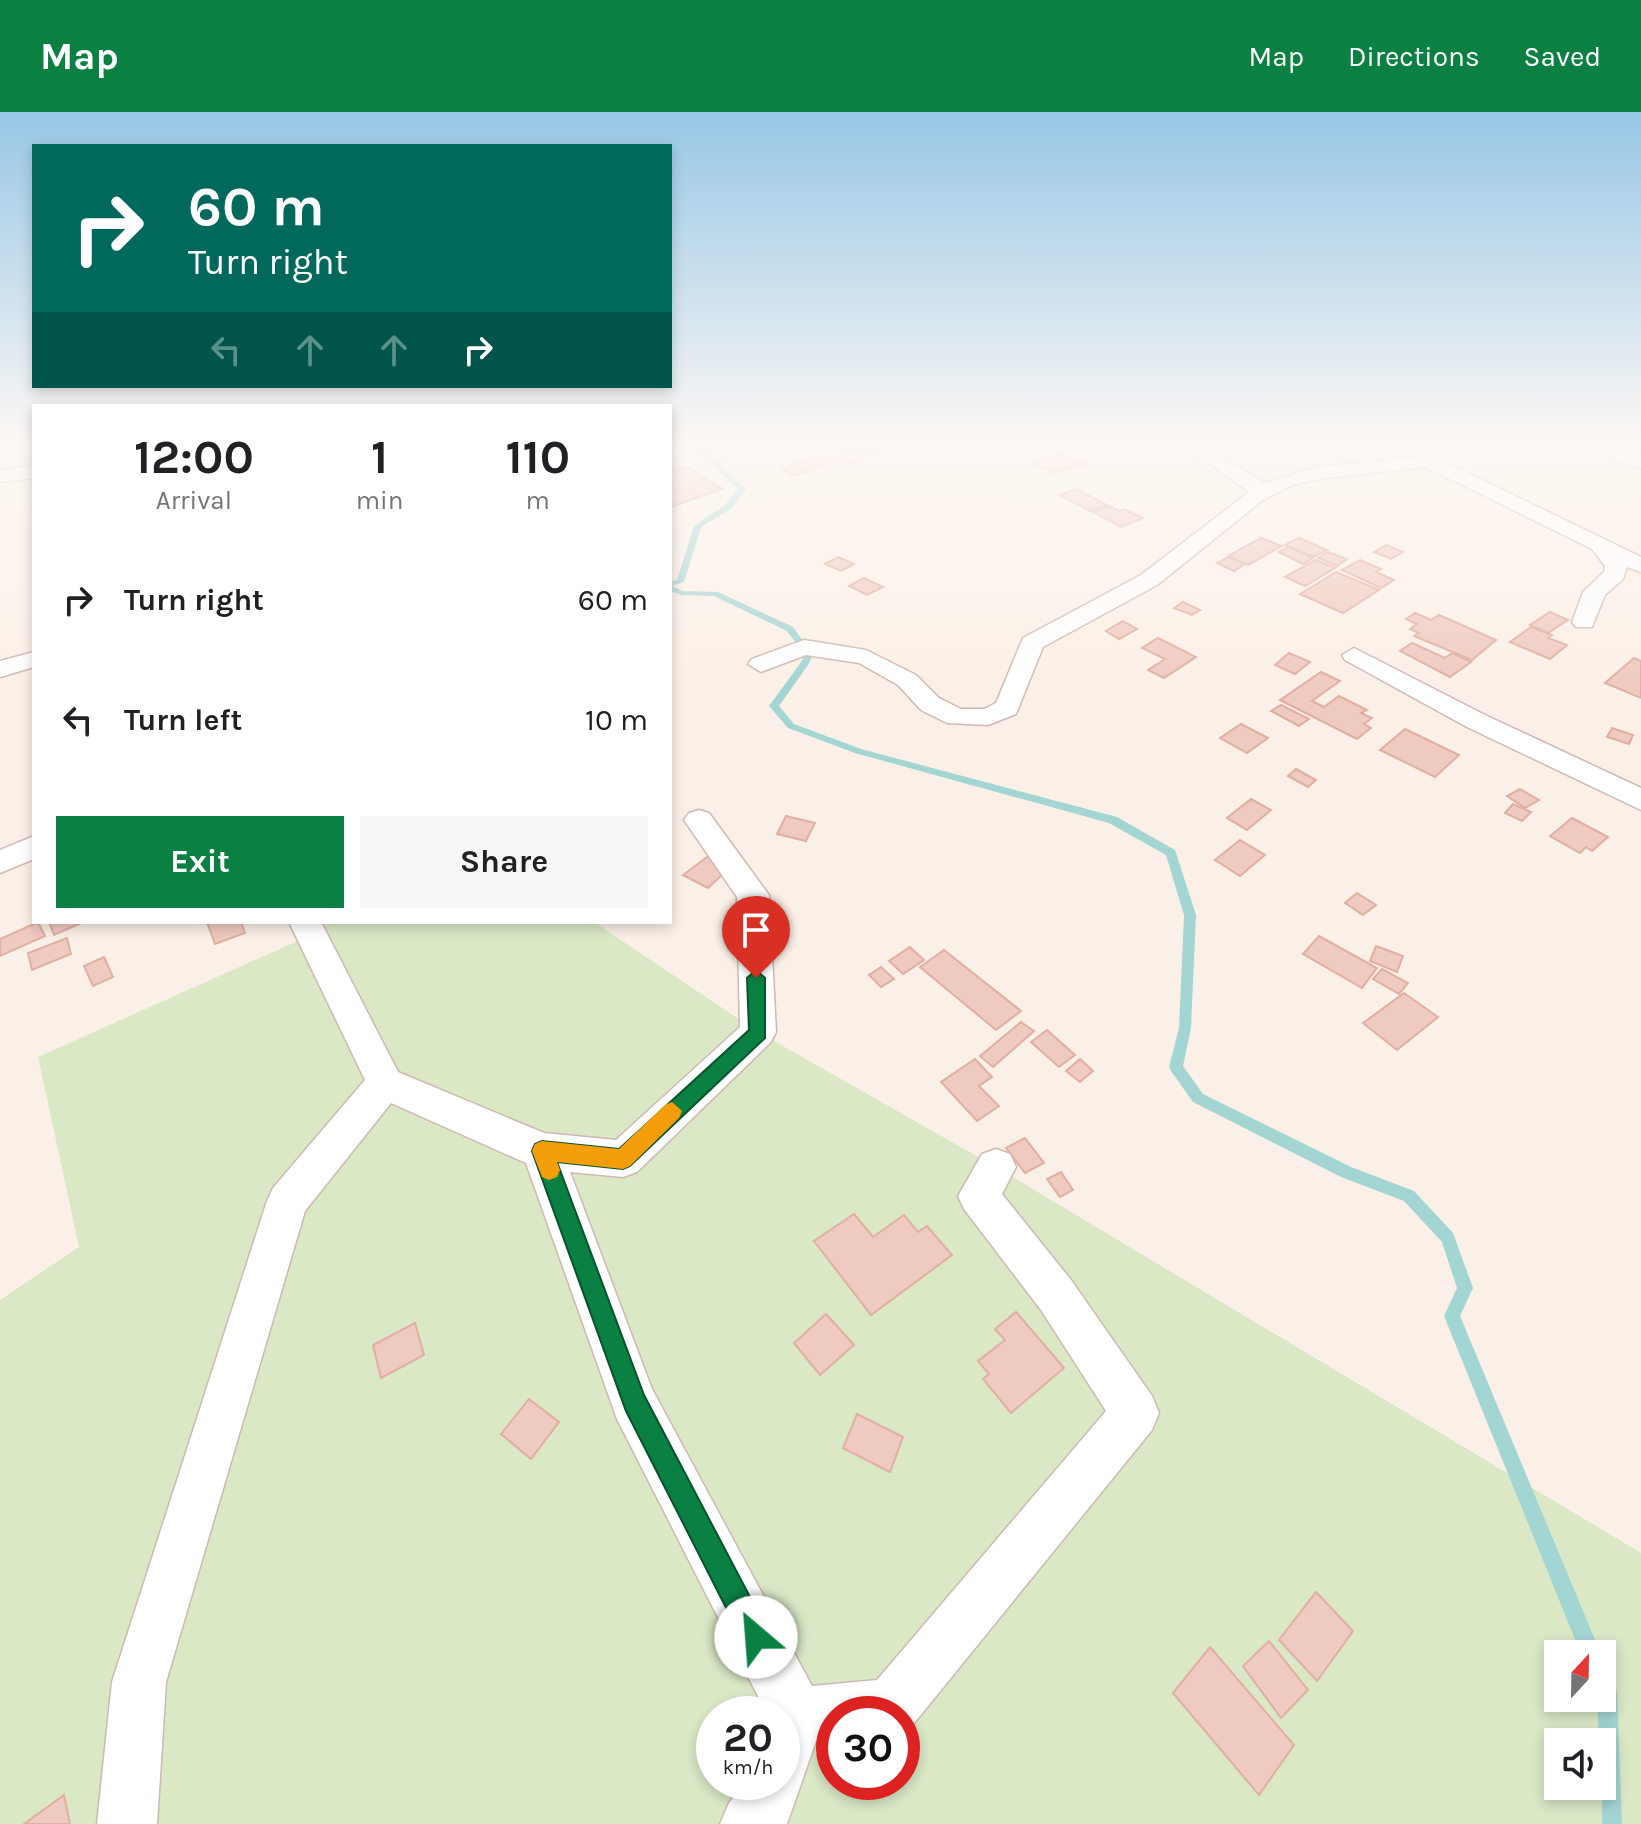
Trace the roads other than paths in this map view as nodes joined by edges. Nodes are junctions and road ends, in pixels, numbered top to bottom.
1 (1219, 526) edge
2 (1566, 526) edge
3 (1598, 543) junction
4 (1641, 565) edge
5 (1584, 622) dead end
6 (1354, 655) dead end
7 (32, 660) edge
8 (761, 664) dead end
9 (0, 669) edge
10 (1641, 800) edge
11 (699, 820) dead end
12 (32, 848) edge
13 (0, 862) edge
14 (306, 924) edge
15 (385, 1083) junction
16 (542, 1151) junction
17 (996, 1167) dead end
18 (771, 1696) edge
19 (800, 1734) edge
20 (767, 1800) edge
21 (127, 1824) edge
22 (750, 1824) edge

1 - 8 street
2 - 3 street
3 - 4 street
3 - 5 street
6 - 10 street
7 - 9 street
11 - 16 street
12 - 13 street
14 - 15 street
15 - 16 street
15 - 21 street
16 - 18 street
17 - 19 street
20 - 22 street

